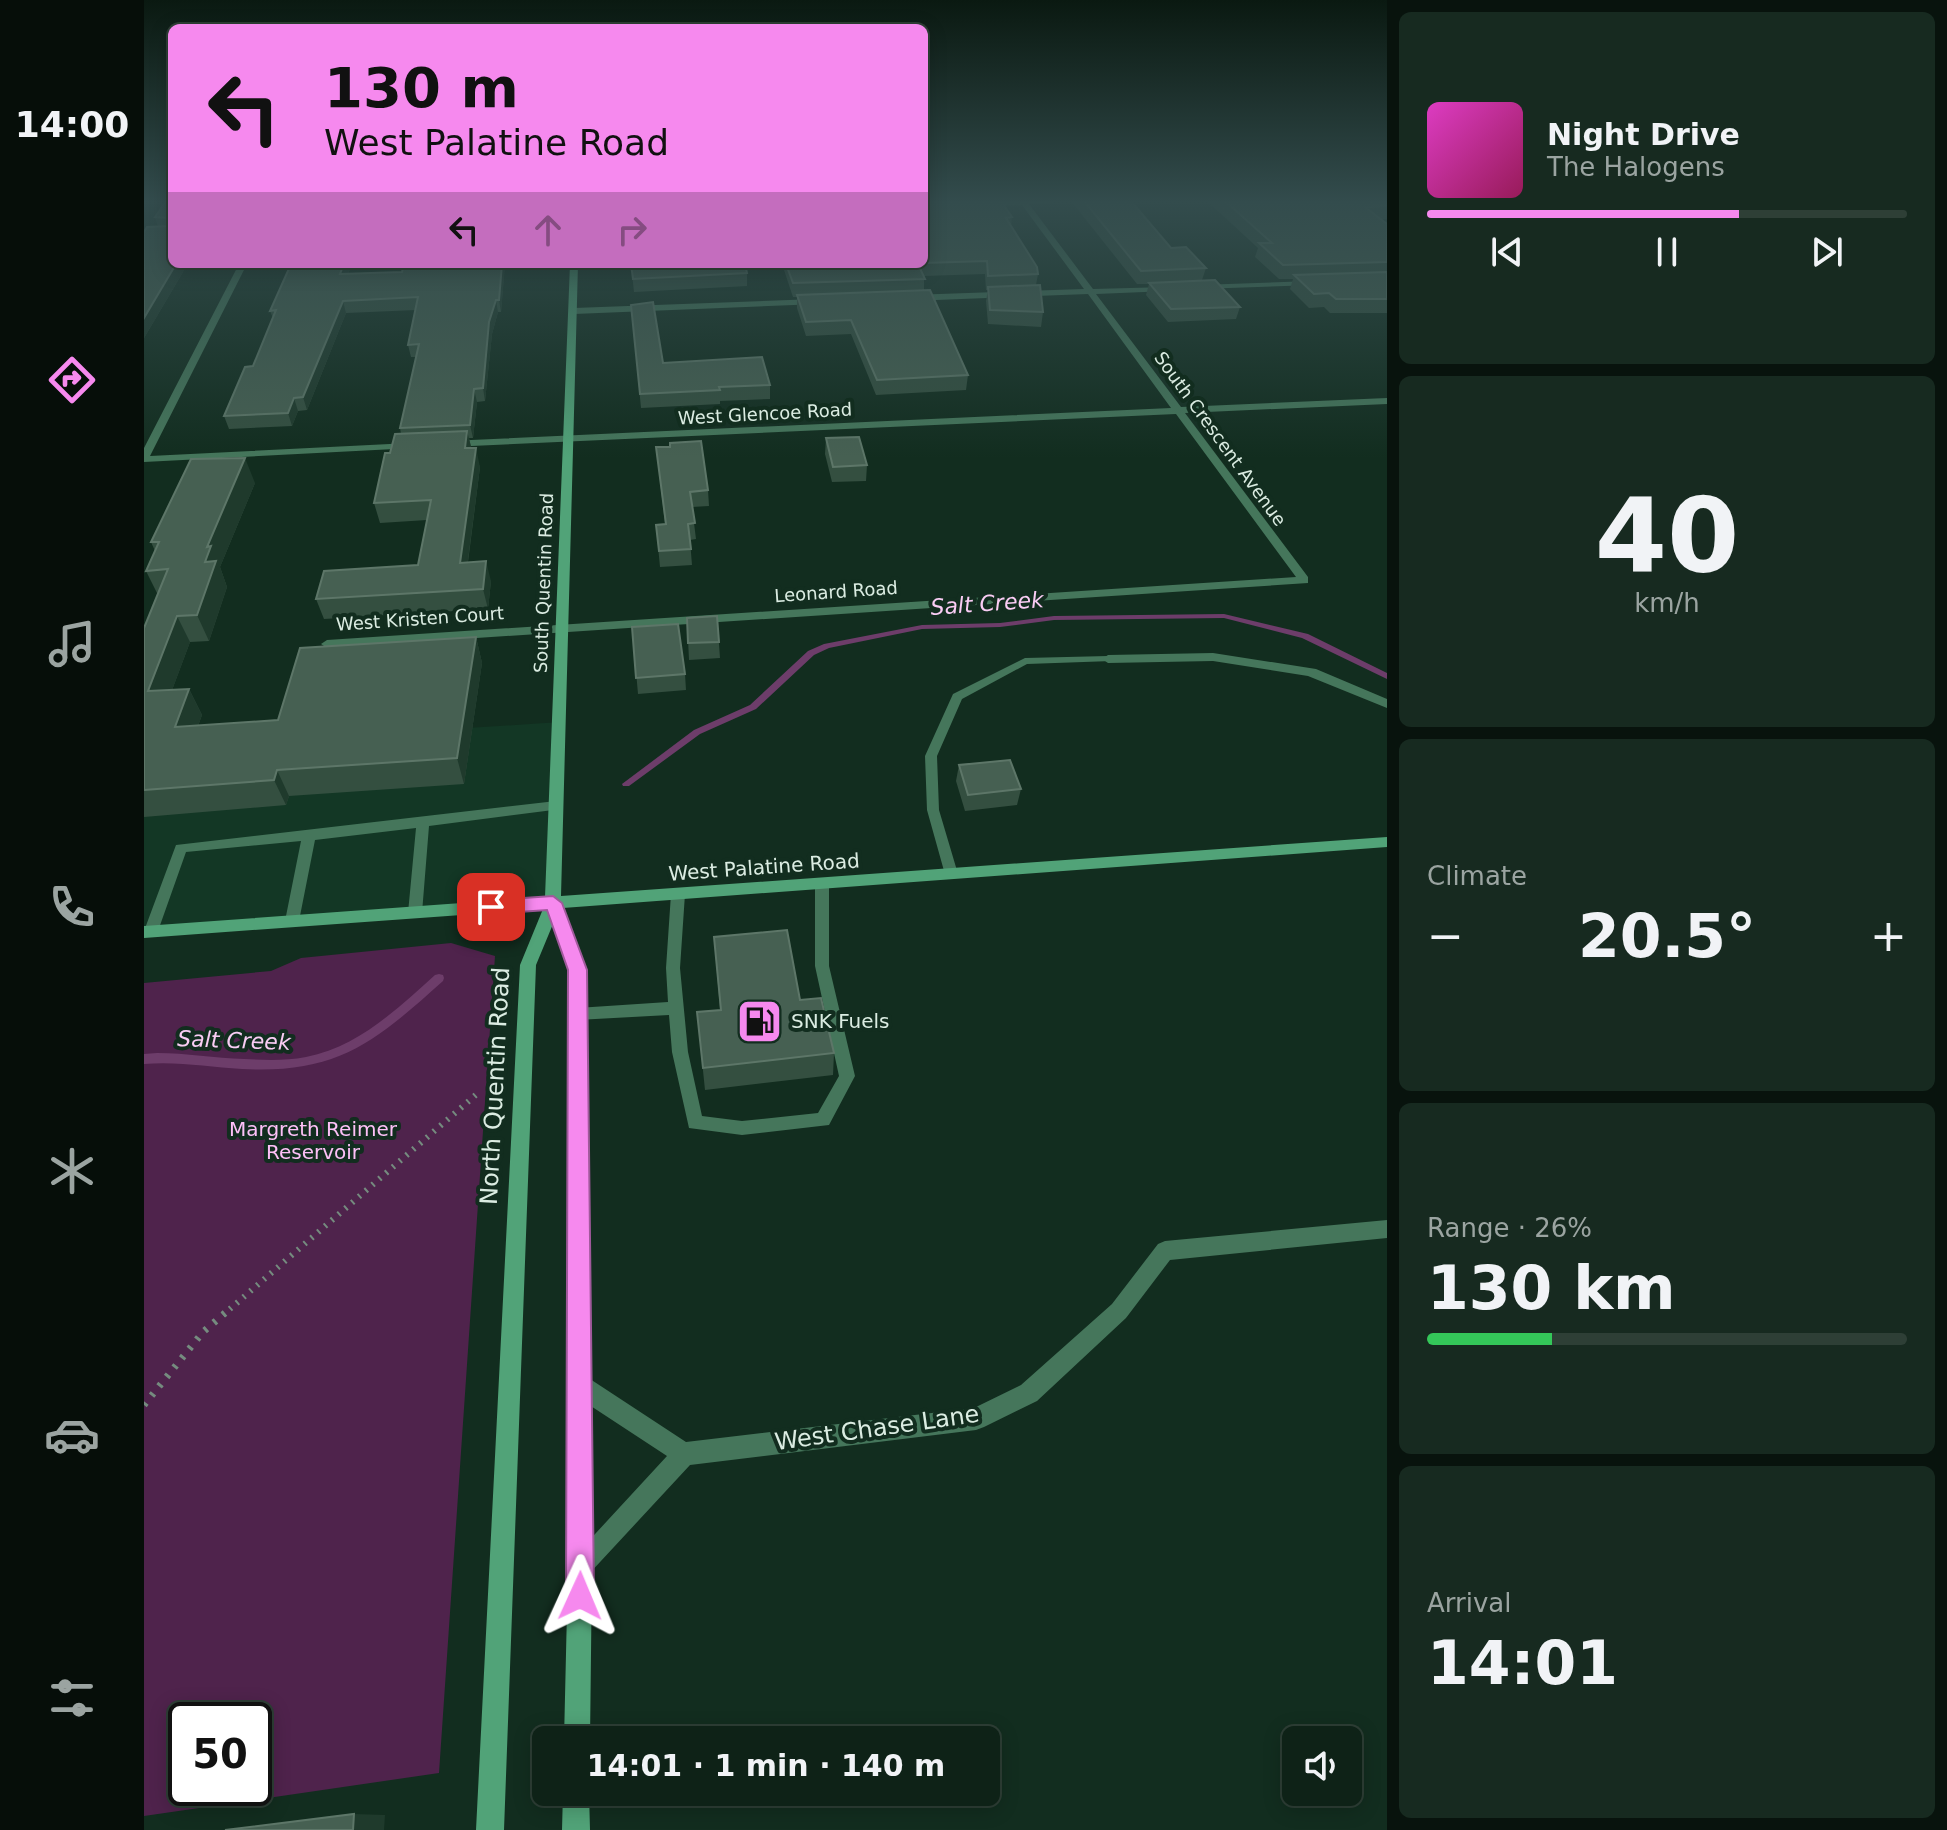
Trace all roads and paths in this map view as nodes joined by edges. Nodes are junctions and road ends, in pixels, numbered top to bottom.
1 (232, 286) edge
2 (574, 286) edge
3 (1086, 286) edge
4 (1221, 286) edge
5 (1090, 292) junction
6 (902, 299) edge
7 (824, 302) edge
8 (574, 311) junction
9 (1387, 401) edge
10 (1181, 411) junction
11 (569, 439) junction
12 (439, 445) edge
13 (423, 446) edge
14 (144, 458) edge
15 (1304, 580) joint
16 (563, 628) junction
17 (327, 644) edge
18 (1108, 659) joint
19 (1387, 704) edge
20 (556, 806) junction
21 (423, 822) junction
22 (309, 836) junction
23 (1387, 842) edge
24 (951, 874) junction
25 (822, 883) junction
26 (678, 894) junction
27 (553, 903) junction
28 (415, 913) junction
29 (292, 921) junction
30 (148, 932) edge
31 (676, 1008) junction
32 (577, 1014) junction
33 (478, 1093) dead end
34 (1387, 1229) edge
35 (579, 1385) junction
36 (144, 1405) edge
37 (684, 1454) junction
38 (580, 1567) junction
39 (577, 1726) edge
40 (576, 1806) edge
41 (490, 1830) edge
42 (576, 1830) edge

1 - 14 street
2 - 8 main road, South Quentin Road
3 - 5 street, South Crescent Avenue
4 - 5 street
5 - 6 street
5 - 10 street, South Crescent Avenue
7 - 8 street
8 - 11 main road, South Quentin Road
9 - 10 street, West Glencoe Road
10 - 11 street, West Glencoe Road
10 - 15 street, South Crescent Avenue
11 - 12 street, West Glencoe Road
11 - 16 main road, South Quentin Road
13 - 14 street
15 - 16 street, Leonard Road
16 - 17 street, West Kristen Court
16 - 20 main road, South Quentin Road
18 - 19 street
18 - 24 lane
20 - 21 lane
20 - 27 main road, South Quentin Road
21 - 22 lane
21 - 28 lane
22 - 29 lane
22 - 30 lane
23 - 24 main road, West Palatine Road
24 - 25 main road, West Palatine Road
25 - 26 main road, West Palatine Road
25 - 31 lane
26 - 27 main road, West Palatine Road
26 - 31 lane
27 - 28 main road, West Palatine Road
27 - 32 main road
27 - 41 main road, North Quentin Road
28 - 29 main road, West Palatine Road
29 - 30 main road, West Palatine Road
31 - 32 lane
32 - 35 main road
33 - 36 path
34 - 37 street, West Chase Lane
35 - 37 street
35 - 38 main road
37 - 38 street
38 - 39 main road
40 - 42 main road

